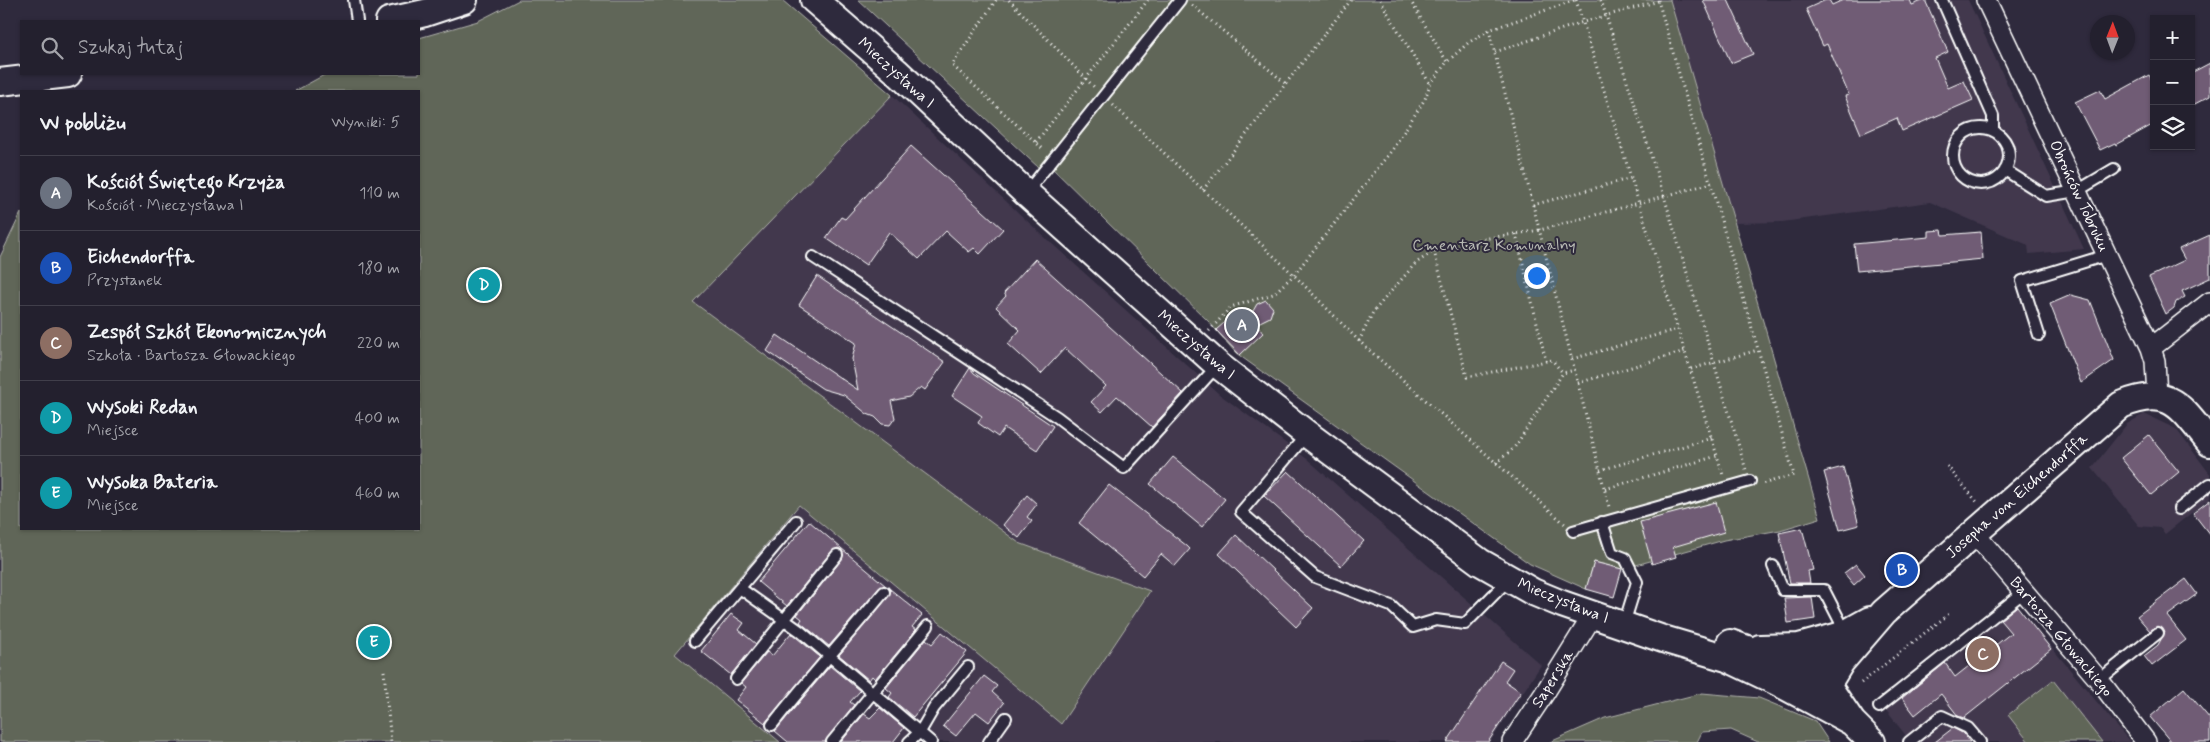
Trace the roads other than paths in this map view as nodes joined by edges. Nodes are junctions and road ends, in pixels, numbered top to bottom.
1 (354, 0) edge
2 (464, 0) edge
3 (814, 0) edge
4 (1180, 0) edge
5 (1942, 0) edge
6 (1986, 0) edge
7 (357, 20) edge
8 (393, 20) edge
9 (60, 75) edge
10 (0, 82) edge
11 (1994, 131) junction
12 (2114, 169) dead end
13 (2006, 170) junction
14 (2077, 190) junction
15 (1026, 193) junction
16 (2107, 255) junction
17 (813, 257) dead end
18 (2210, 302) edge
19 (2039, 336) dead end
20 (2151, 348) junction
21 (1218, 366) junction
22 (2157, 396) junction
23 (1307, 434) junction
24 (2210, 444) edge
25 (1750, 481) road end
26 (2210, 484) edge
27 (2179, 508) dead end
28 (796, 520) dead end
29 (1607, 521) junction
30 (1573, 531) road end
31 (1974, 534) junction
32 (837, 554) dead end
33 (1773, 566) dead end
34 (1509, 579) junction
35 (741, 589) junction
36 (884, 592) dead end
37 (2024, 592) junction
38 (1884, 612) junction
39 (1593, 615) junction
40 (784, 620) junction
41 (1624, 624) junction
42 (928, 626) dead end
43 (2158, 633) dead end
44 (1843, 635) junction
45 (695, 641) dead end
46 (1742, 646) junction
47 (830, 656) junction
48 (968, 667) dead end
49 (736, 679) dead end
50 (2098, 680) junction
51 (1814, 686) junction
52 (874, 693) junction
53 (1879, 708) dead end
54 (1006, 718) dead end
55 (772, 725) dead end
56 (920, 732) junction
57 (832, 742) edge
58 (909, 742) edge
59 (931, 742) edge
60 (988, 742) edge
61 (1512, 742) edge
62 (1872, 742) edge
63 (1909, 742) edge
64 (1980, 742) edge
65 (2146, 742) edge

1 - 7 lane
2 - 8 main road
3 - 15 main road, Mieczysława I
4 - 15 lane
5 - 11 lane
6 - 14 street, Obrońców Tobruku
9 - 10 main road
11 - 13 lane
11 - 13 lane
12 - 14 lane
13 - 14 lane
14 - 16 street, Obrońców Tobruku
15 - 21 main road, Mieczysława I
16 - 19 lane
16 - 20 street, Obrońców Tobruku
17 - 21 lane
18 - 20 street
20 - 22 street, Obrońców Tobruku
21 - 23 main road, Mieczysława I
22 - 24 main road
22 - 31 main road, Josepha von Eichendorffa
23 - 34 main road, Mieczysława I
23 - 34 lane
25 - 29 lane
26 - 27 lane
28 - 35 lane
29 - 30 lane
29 - 41 lane
31 - 37 street, Bartosza Głowackiego
31 - 38 main road, Josepha von Eichendorffa
32 - 40 lane
33 - 44 lane
34 - 39 main road, Mieczysława I
35 - 40 lane
35 - 45 lane
36 - 47 lane
37 - 50 street, Bartosza Głowackiego
37 - 53 lane
38 - 44 main road, Josepha von Eichendorffa
38 - 51 main road, Josepha von Eichendorffa
39 - 41 main road, Mieczysława I
39 - 61 street, Saperska
40 - 47 lane
40 - 49 lane
41 - 46 main road, Mieczysława I
41 - 51 main road, Mieczysława I
42 - 52 lane
43 - 50 lane
44 - 46 main road
44 - 51 main road, Josepha von Eichendorffa
46 - 51 main road, Mieczysława I
47 - 52 lane
47 - 55 lane
48 - 56 lane
50 - 65 street, Bartosza Głowackiego
51 - 62 main road
52 - 56 lane
52 - 57 lane
54 - 60 lane
56 - 58 lane
56 - 59 lane
63 - 64 lane

